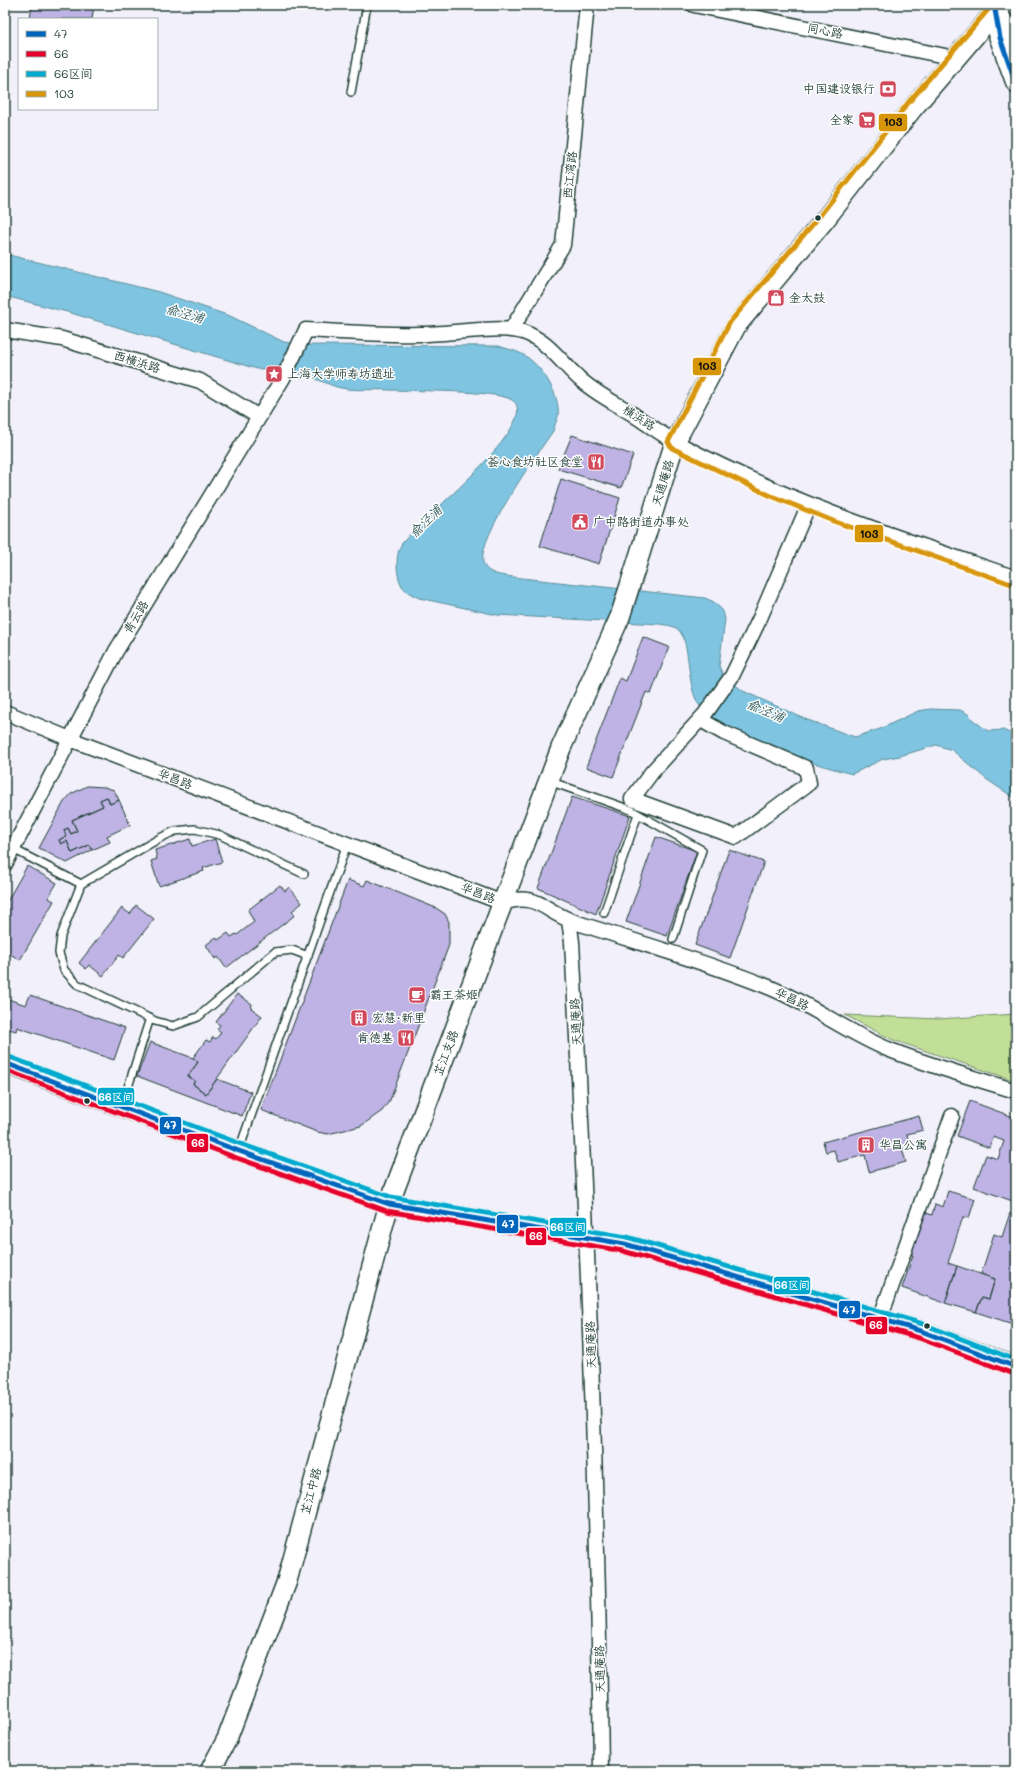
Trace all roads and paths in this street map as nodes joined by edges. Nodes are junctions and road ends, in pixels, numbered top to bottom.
1 (367, 5) edge
2 (587, 5) edge
3 (694, 5) edge
4 (997, 7) edge
5 (1016, 39) edge
6 (955, 58) junction
7 (1016, 83) edge
8 (351, 92) dead end
9 (5, 330) edge
10 (511, 330) junction
11 (304, 333) joint
12 (259, 417) junction
13 (675, 442) junction
14 (808, 504) junction
15 (1016, 578) edge
16 (5, 712) edge
17 (703, 717) junction
18 (70, 739) junction
19 (549, 781) junction
20 (638, 814) junction
21 (347, 844) junction
22 (13, 849) junction
23 (5, 864) edge
24 (304, 874) dead end
25 (80, 884) junction
26 (503, 903) junction
27 (604, 913) dead end
28 (570, 920) junction
29 (673, 939) dead end
30 (308, 956) junction
31 (150, 1018) junction
32 (5, 1063) edge
33 (1016, 1091) edge
34 (122, 1106) junction
35 (952, 1116) dead end
36 (238, 1151) junction
37 (389, 1204) junction
38 (588, 1237) junction
39 (880, 1319) junction
40 (1016, 1367) edge
41 (210, 1771) edge
42 (601, 1771) edge

1 - 8 lane
2 - 10 street, 西江湾路
3 - 6 street, 同心路
4 - 5 street
4 - 6 street, 天通庵路
4 - 7 street
6 - 13 street, 天通庵路
9 - 12 street, 西横浜路
10 - 11 street, 横浜路
10 - 13 street, 横浜路
11 - 12 street, 青云路
12 - 18 street, 青云路
13 - 14 street, 横浜路
13 - 19 street, 天通庵路
14 - 15 street, 横浜路
14 - 17 street
16 - 18 street, 华昌路
17 - 17 street
18 - 21 street, 华昌路
18 - 22 street, 青云路
19 - 20 lane
19 - 26 street
20 - 27 lane
20 - 29 lane
21 - 26 street, 华昌路
21 - 30 lane
22 - 23 street, 青云路
22 - 25 lane
24 - 25 lane
25 - 31 lane
26 - 28 street, 华昌路
26 - 37 street, 芷江支路
28 - 33 street, 华昌路
28 - 38 street, 天通庵路
30 - 31 lane
30 - 36 lane
31 - 34 lane
32 - 34 street
34 - 36 street
35 - 39 street
36 - 37 street
37 - 38 street
37 - 41 street, 芷江中路
38 - 39 street
38 - 42 street, 天通庵路
39 - 40 street

